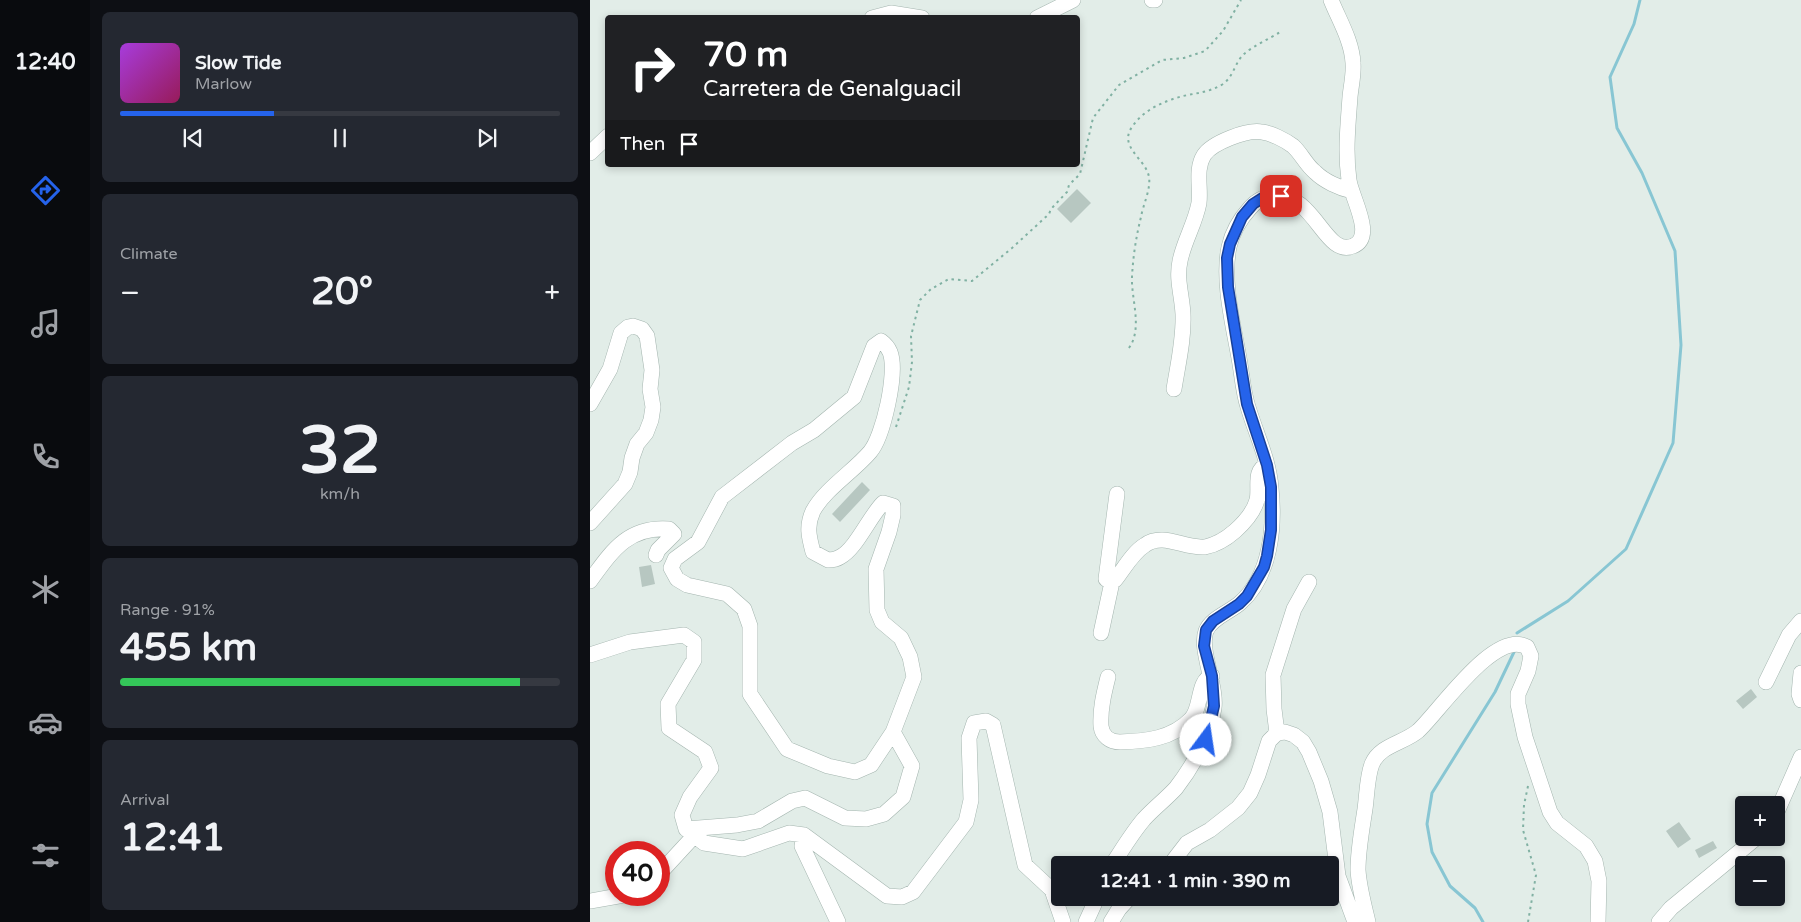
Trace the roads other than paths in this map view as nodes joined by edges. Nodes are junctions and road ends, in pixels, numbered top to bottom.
1 (1073, 0) edge
2 (1331, 0) edge
3 (884, 15) edge
4 (904, 15) edge
5 (1043, 15) edge
6 (605, 139) edge
7 (590, 153) edge
8 (1352, 191) junction
9 (1174, 389) dead end
10 (590, 404) edge
11 (1267, 465) junction
12 (1117, 494) dead end
13 (590, 523) edge
14 (656, 555) dead end
15 (590, 581) edge
16 (1112, 582) junction
17 (1309, 582) dead end
18 (1801, 621) edge
19 (1101, 633) dead end
20 (590, 655) edge
21 (1801, 674) edge
22 (1212, 676) junction
23 (1108, 677) dead end
24 (1766, 682) dead end
25 (1801, 700) edge
26 (893, 732) junction
27 (1277, 733) junction
28 (1801, 757) edge
29 (1784, 796) edge
30 (690, 832) junction
31 (804, 835) junction
32 (1746, 846) edge
33 (1118, 856) edge
34 (1177, 856) edge
35 (670, 859) edge
36 (605, 898) edge
37 (590, 901) edge
38 (1093, 906) edge
39 (1122, 906) edge
40 (838, 922) edge
41 (1063, 922) edge
42 (1086, 922) edge
43 (1112, 922) edge
44 (1355, 922) edge
45 (1368, 922) edge
46 (1598, 922) edge
47 (1659, 922) edge

1 - 5 street
2 - 8 street
3 - 4 street
6 - 7 street
8 - 9 street
8 - 11 street
10 - 13 street
11 - 16 street
11 - 22 street
12 - 16 street
14 - 15 street
16 - 19 street
17 - 27 street
18 - 24 street
20 - 30 street
21 - 25 street
22 - 23 street
22 - 33 street
26 - 26 street
26 - 30 street
27 - 34 street
27 - 44 street
28 - 29 street
30 - 31 street
30 - 35 street
31 - 40 street
31 - 41 street
32 - 47 street
36 - 37 street
38 - 42 street
39 - 43 street
45 - 46 street

